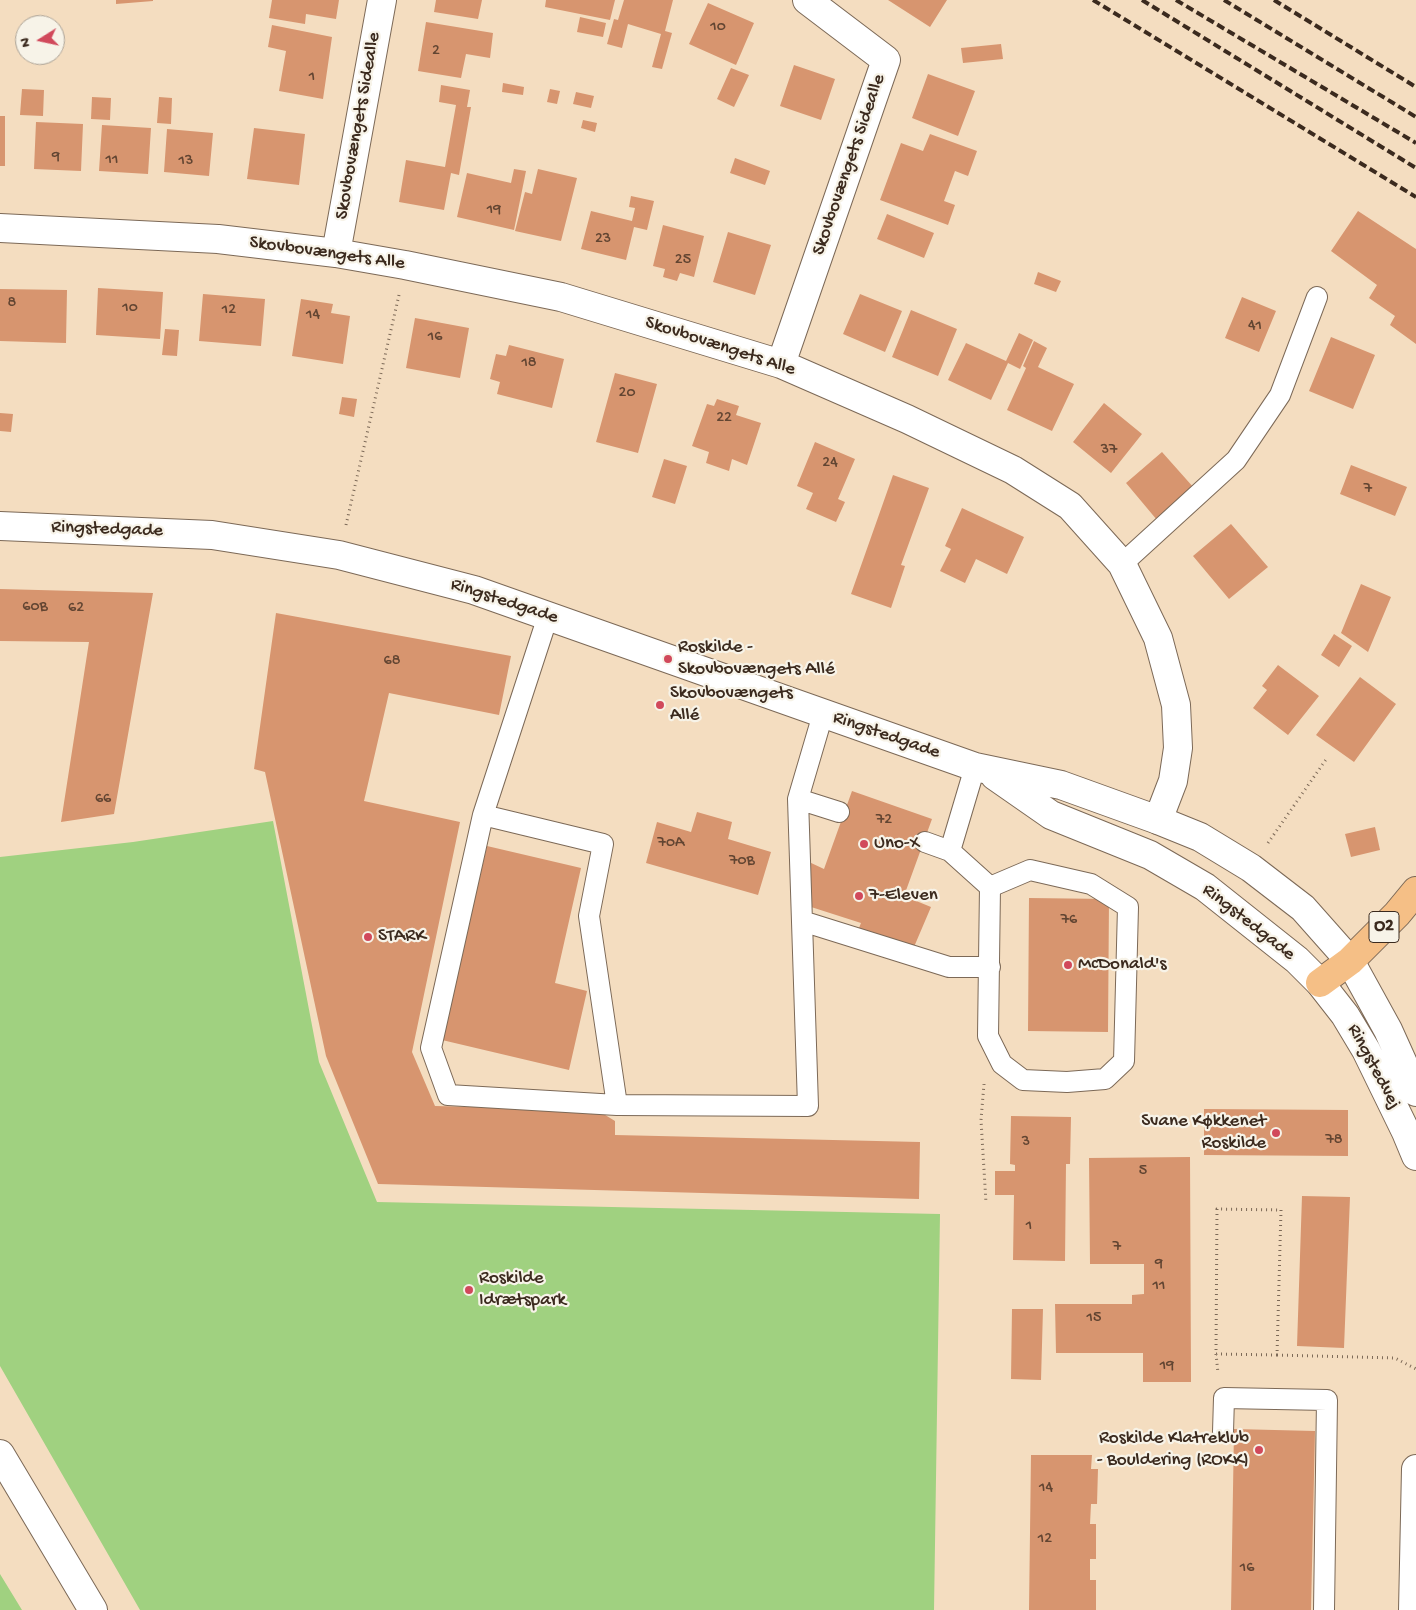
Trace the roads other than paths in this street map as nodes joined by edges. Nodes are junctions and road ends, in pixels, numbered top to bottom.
1 (382, 0) edge
2 (808, 0) edge
3 (0, 228) edge
4 (336, 253) junction
5 (1317, 297) dead end
6 (781, 364) junction
7 (0, 526) edge
8 (1122, 564) junction
9 (548, 616) junction
10 (823, 714) junction
11 (981, 769) junction
12 (798, 799) junction
13 (839, 812) dead end
14 (483, 815) junction
15 (1158, 820) junction
16 (925, 842) dead end
17 (950, 850) junction
18 (990, 888) junction
19 (1416, 891) edge
20 (802, 921) junction
21 (1350, 961) junction
22 (990, 967) junction
23 (1320, 983) junction
24 (1416, 1092) edge
25 (617, 1105) junction
26 (1416, 1156) edge
27 (1223, 1432) dead end
28 (0, 1454) edge
29 (1416, 1469) edge
30 (93, 1610) edge
31 (1324, 1610) edge
32 (1413, 1610) edge

1 - 4 street, Skovbovængets Sidealle
2 - 6 street, Skovbovængets Sidealle
3 - 4 street, Skovbovængets Alle
4 - 6 street, Skovbovængets Alle
5 - 8 lane
6 - 8 street, Skovbovængets Alle
7 - 9 street, Ringstedgade
8 - 15 street, Skovbovængets Alle
9 - 10 street, Ringstedgade
9 - 14 lane
10 - 11 street, Ringstedgade
10 - 12 lane
11 - 15 street, Ringstedgade
11 - 17 lane
11 - 23 street, Ringstedgade
12 - 13 lane
12 - 20 lane
14 - 25 lane
14 - 25 lane
15 - 21 street, Ringstedgade
16 - 17 lane
17 - 18 lane
18 - 22 lane
18 - 22 lane
19 - 21 main road, O2
20 - 22 lane
20 - 25 lane
21 - 23 main road, O2
21 - 24 street, Ringstedvej
23 - 26 street, Ringstedvej
27 - 31 lane
28 - 30 street
29 - 32 street

